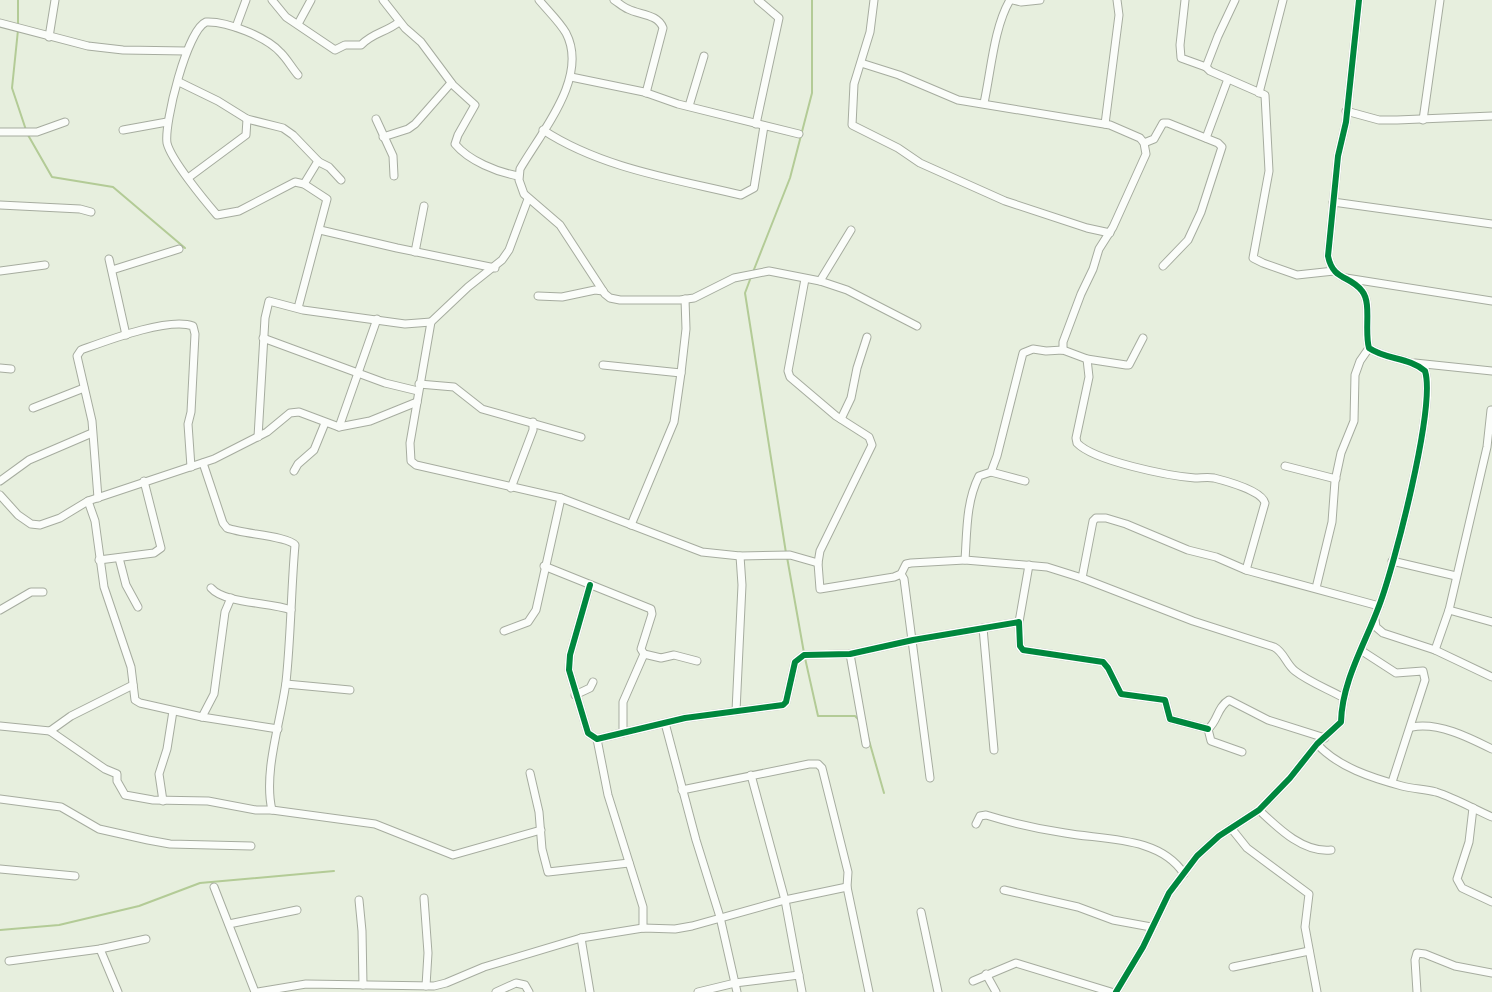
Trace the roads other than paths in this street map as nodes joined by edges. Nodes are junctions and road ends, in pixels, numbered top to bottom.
1 (55, 0) edge
2 (246, 0) edge
3 (272, 0) edge
4 (311, 0) edge
5 (383, 0) edge
6 (539, 0) edge
7 (614, 0) edge
8 (759, 0) edge
9 (874, 0) edge
10 (1011, 0) edge
11 (1040, 0) edge
12 (1117, 0) edge
13 (1185, 0) edge
14 (1235, 0) edge
15 (1283, 0) edge
16 (1359, 0) edge
17 (1440, 0) edge
18 (399, 22) junction
19 (0, 23) edge
20 (298, 24) junction
21 (236, 27) junction
22 (49, 37) junction
23 (186, 51) junction
24 (704, 56) dead end
25 (861, 64) junction
26 (1206, 66) junction
27 (298, 75) dead end
28 (571, 77) junction
29 (1228, 80) junction
30 (179, 82) junction
31 (451, 83) junction
32 (646, 92) junction
33 (1260, 93) junction
34 (984, 103) junction
35 (689, 106) junction
36 (1346, 111) junction
37 (1492, 116) edge
38 (376, 118) dead end
39 (247, 119) junction
40 (1423, 120) junction
41 (65, 122) dead end
42 (167, 122) junction
43 (756, 124) junction
44 (1105, 124) junction
45 (764, 126) junction
46 (123, 130) dead end
47 (543, 130) junction
48 (0, 132) edge
49 (799, 134) dead end
50 (383, 137) junction
51 (1206, 138) junction
52 (1144, 143) junction
53 (318, 161) junction
54 (394, 176) dead end
55 (518, 176) junction
56 (188, 178) junction
57 (341, 180) dead end
58 (304, 184) junction
59 (528, 199) junction
60 (1333, 202) junction
61 (0, 206) edge
62 (424, 206) dead end
63 (91, 212) dead end
64 (1492, 223) edge
65 (320, 230) junction
66 (851, 230) dead end
67 (1110, 232) junction
68 (179, 249) dead end
69 (415, 252) junction
70 (109, 259) dead end
71 (45, 265) dead end
72 (1163, 266) dead end
73 (494, 268) junction
74 (112, 270) junction
75 (0, 271) edge
76 (1334, 272) junction
77 (1341, 277) junction
78 (805, 279) junction
79 (820, 281) junction
80 (1368, 282) junction
81 (603, 291) junction
82 (1362, 291) junction
83 (538, 296) dead end
84 (684, 299) junction
85 (1492, 300) edge
86 (298, 308) junction
87 (377, 319) junction
88 (431, 322) junction
89 (917, 326) dead end
90 (126, 335) junction
91 (867, 336) dead end
92 (263, 338) junction
93 (1143, 338) dead end
94 (1369, 348) junction
95 (1062, 350) junction
96 (1087, 359) junction
97 (1412, 362) junction
98 (603, 365) dead end
99 (0, 368) edge
100 (11, 369) dead end
101 (1492, 371) edge
102 (681, 372) junction
103 (356, 373) junction
104 (84, 388) junction
105 (418, 388) junction
106 (417, 402) junction
107 (33, 408) dead end
108 (1491, 410) edge
109 (840, 419) junction
110 (325, 423) junction
111 (535, 425) junction
112 (339, 427) junction
113 (92, 433) junction
114 (581, 436) dead end
115 (258, 437) junction
116 (1489, 448) edge
117 (203, 463) junction
118 (1285, 466) dead end
119 (190, 467) junction
120 (294, 471) dead end
121 (991, 472) junction
122 (1336, 479) junction
123 (1024, 480) dead end
124 (0, 481) edge
125 (144, 481) junction
126 (511, 488) junction
127 (0, 495) edge
128 (98, 498) junction
129 (561, 498) junction
130 (88, 501) junction
131 (631, 526) junction
132 (740, 556) junction
133 (119, 558) junction
134 (99, 560) junction
135 (965, 560) junction
136 (1392, 561) junction
137 (818, 564) junction
138 (1029, 565) junction
139 (544, 566) junction
140 (1246, 570) junction
141 (901, 574) junction
142 (1456, 576) junction
143 (1082, 578) junction
144 (590, 585) junction
145 (211, 588) dead end
146 (1316, 588) junction
147 (43, 592) dead end
148 (231, 598) junction
149 (1379, 606) junction
150 (138, 607) dead end
151 (0, 610) edge
152 (291, 610) junction
153 (1449, 610) junction
154 (1374, 618) junction
155 (1019, 622) junction
156 (1492, 622) edge
157 (984, 628) junction
158 (504, 630) dead end
159 (913, 640) junction
160 (1435, 650) junction
161 (1362, 651) junction
162 (644, 654) junction
163 (850, 654) junction
164 (697, 661) dead end
165 (1492, 677) edge
166 (593, 682) dead end
167 (286, 684) junction
168 (132, 685) junction
169 (350, 690) dead end
170 (575, 695) junction
171 (1344, 698) junction
172 (173, 711) junction
173 (736, 711) junction
174 (202, 717) junction
175 (665, 723) junction
176 (0, 726) edge
177 (1412, 727) junction
178 (278, 729) junction
179 (1208, 729) junction
180 (50, 731) junction
181 (623, 733) junction
182 (1325, 738) junction
183 (597, 739) junction
184 (866, 744) dead end
185 (1317, 744) junction
186 (1492, 749) edge
187 (994, 750) dead end
188 (1242, 752) dead end
189 (530, 773) dead end
190 (751, 775) junction
191 (930, 778) dead end
192 (1392, 782) junction
193 (682, 790) junction
194 (0, 799) edge
195 (163, 800) junction
196 (1473, 808) junction
197 (272, 810) junction
198 (1258, 810) junction
199 (1492, 818) edge
200 (976, 824) dead end
201 (1231, 828) junction
202 (540, 830) junction
203 (251, 846) dead end
204 (1331, 850) dead end
205 (629, 863) junction
206 (0, 869) edge
207 (1184, 874) junction
208 (75, 876) dead end
209 (847, 887) junction
210 (214, 888) dead end
211 (1004, 890) dead end
212 (424, 898) dead end
213 (359, 900) dead end
214 (785, 900) junction
215 (1492, 902) edge
216 (297, 910) dead end
217 (920, 912) dead end
218 (720, 917) junction
219 (229, 924) junction
220 (1152, 927) junction
221 (643, 928) junction
222 (581, 938) junction
223 (146, 940) dead end
224 (100, 949) junction
225 (1309, 951) junction
226 (9, 961) dead end
227 (1232, 967) dead end
228 (1492, 973) edge
229 (986, 974) junction
230 (799, 975) junction
231 (973, 981) dead end
232 (735, 983) junction
233 (363, 985) junction
234 (430, 988) edge
235 (118, 992) edge
236 (257, 992) edge
237 (496, 992) edge
238 (529, 992) edge
239 (590, 992) edge
240 (698, 992) edge
241 (737, 992) edge
242 (802, 992) edge
243 (869, 992) edge
244 (938, 992) edge
245 (996, 992) edge
246 (1111, 992) edge
247 (1116, 992) edge
248 (1317, 992) edge
249 (1416, 992) edge

1 - 22 street
2 - 21 street
3 - 20 street
4 - 20 street
5 - 18 street
6 - 28 street
7 - 32 street
8 - 43 street
9 - 25 street
10 - 11 street
10 - 34 street
12 - 44 street
13 - 26 street
14 - 26 street
15 - 33 street
16 - 36 street
17 - 40 street
18 - 20 street
18 - 31 street
19 - 22 street
21 - 23 street
21 - 27 street
22 - 23 street
23 - 30 street
24 - 35 street
25 - 34 street
25 - 67 street
26 - 29 street
28 - 32 street
28 - 47 street
29 - 33 street
29 - 51 street
30 - 39 street
30 - 42 street
31 - 50 street
31 - 55 street
32 - 35 street
33 - 76 street
34 - 44 street
35 - 43 street
36 - 40 street
36 - 60 street
37 - 40 street
38 - 50 street
39 - 53 street
39 - 56 street
41 - 48 street
42 - 46 street
42 - 56 street
43 - 45 street
44 - 52 street
45 - 47 street
45 - 49 street
47 - 55 street
50 - 54 street
51 - 52 street
51 - 72 street
52 - 67 street
53 - 57 street
53 - 58 street
55 - 59 street
56 - 58 street
58 - 65 street
59 - 73 street
59 - 81 street
60 - 64 street
60 - 76 street
61 - 63 street
62 - 69 street
65 - 69 street
65 - 86 street
66 - 79 street
67 - 95 street
68 - 74 street
69 - 73 street
70 - 74 street
71 - 75 street
73 - 88 street
74 - 90 street
76 - 77 street
77 - 80 street
77 - 82 street
78 - 79 street
78 - 84 street
78 - 109 street
79 - 89 street
80 - 82 street
80 - 85 street
81 - 83 street
81 - 84 street
82 - 94 street
84 - 102 street
86 - 87 street
86 - 92 street
87 - 88 street
87 - 103 street
88 - 105 street
90 - 104 street
90 - 119 street
91 - 109 street
92 - 103 street
92 - 115 street
93 - 96 street
94 - 97 street
94 - 122 street
95 - 96 street
95 - 121 street
96 - 140 street
97 - 101 street
97 - 136 street
98 - 102 street
99 - 100 street
102 - 131 street
103 - 105 street
103 - 112 street
104 - 107 street
104 - 113 street
105 - 106 street
105 - 111 street
106 - 112 street
106 - 126 street
108 - 116 street
109 - 137 street
110 - 112 street
110 - 115 street
110 - 120 street
111 - 114 street
111 - 126 street
113 - 124 street
113 - 128 street
115 - 117 street
116 - 142 street
117 - 119 street
117 - 152 street
118 - 122 street
119 - 125 street
121 - 123 street
121 - 135 street
122 - 146 street
125 - 128 street
125 - 133 street
126 - 129 street
127 - 130 street
128 - 130 street
129 - 131 street
129 - 139 street
130 - 134 street
131 - 132 street
132 - 137 street
132 - 173 street
133 - 134 street
133 - 150 street
134 - 168 street
135 - 138 street
135 - 141 street
136 - 142 street
136 - 149 street
137 - 141 street
138 - 143 street
138 - 155 street
139 - 144 street
139 - 158 street
140 - 143 street
140 - 146 street
141 - 159 street
142 - 153 street
143 - 171 street
144 - 162 street
144 - 170 street
145 - 148 street
146 - 149 street
147 - 151 street
148 - 152 street
148 - 174 street
149 - 154 street
152 - 167 street
153 - 156 street
153 - 160 street
154 - 160 street
154 - 161 street
155 - 157 street
155 - 179 street
157 - 159 street
157 - 187 street
159 - 163 street
159 - 191 street
160 - 165 street
161 - 171 street
161 - 177 street
162 - 164 street
162 - 181 street
163 - 173 street
163 - 184 street
166 - 170 street
167 - 169 street
167 - 178 street
168 - 172 street
168 - 180 street
170 - 183 street
171 - 182 street
172 - 174 street
172 - 195 street
173 - 175 street
174 - 178 street
175 - 181 street
175 - 193 street
176 - 180 street
177 - 186 street
177 - 192 street
178 - 197 street
179 - 182 street
179 - 188 street
180 - 195 street
181 - 183 street
182 - 185 street
183 - 205 street
185 - 192 street
185 - 198 street
189 - 202 street
190 - 193 street
190 - 209 street
190 - 214 street
192 - 196 street
193 - 218 street
194 - 203 street
195 - 197 street
196 - 199 street
196 - 215 street
197 - 202 street
198 - 201 street
198 - 204 street
200 - 207 street
201 - 207 street
201 - 225 street
202 - 205 street
205 - 221 street
206 - 208 street
207 - 220 street
209 - 214 street
209 - 243 street
210 - 219 street
211 - 220 street
212 - 234 street
213 - 233 street
214 - 218 street
214 - 230 street
216 - 219 street
217 - 244 street
218 - 221 street
218 - 232 street
219 - 236 street
220 - 247 street
221 - 222 street
222 - 234 street
222 - 239 street
223 - 224 street
224 - 226 street
224 - 235 street
225 - 227 street
225 - 248 street
228 - 249 street
229 - 231 street
229 - 245 street
229 - 246 street
230 - 232 street
230 - 242 street
232 - 240 street
232 - 241 street
233 - 234 street
233 - 236 street
237 - 238 street

